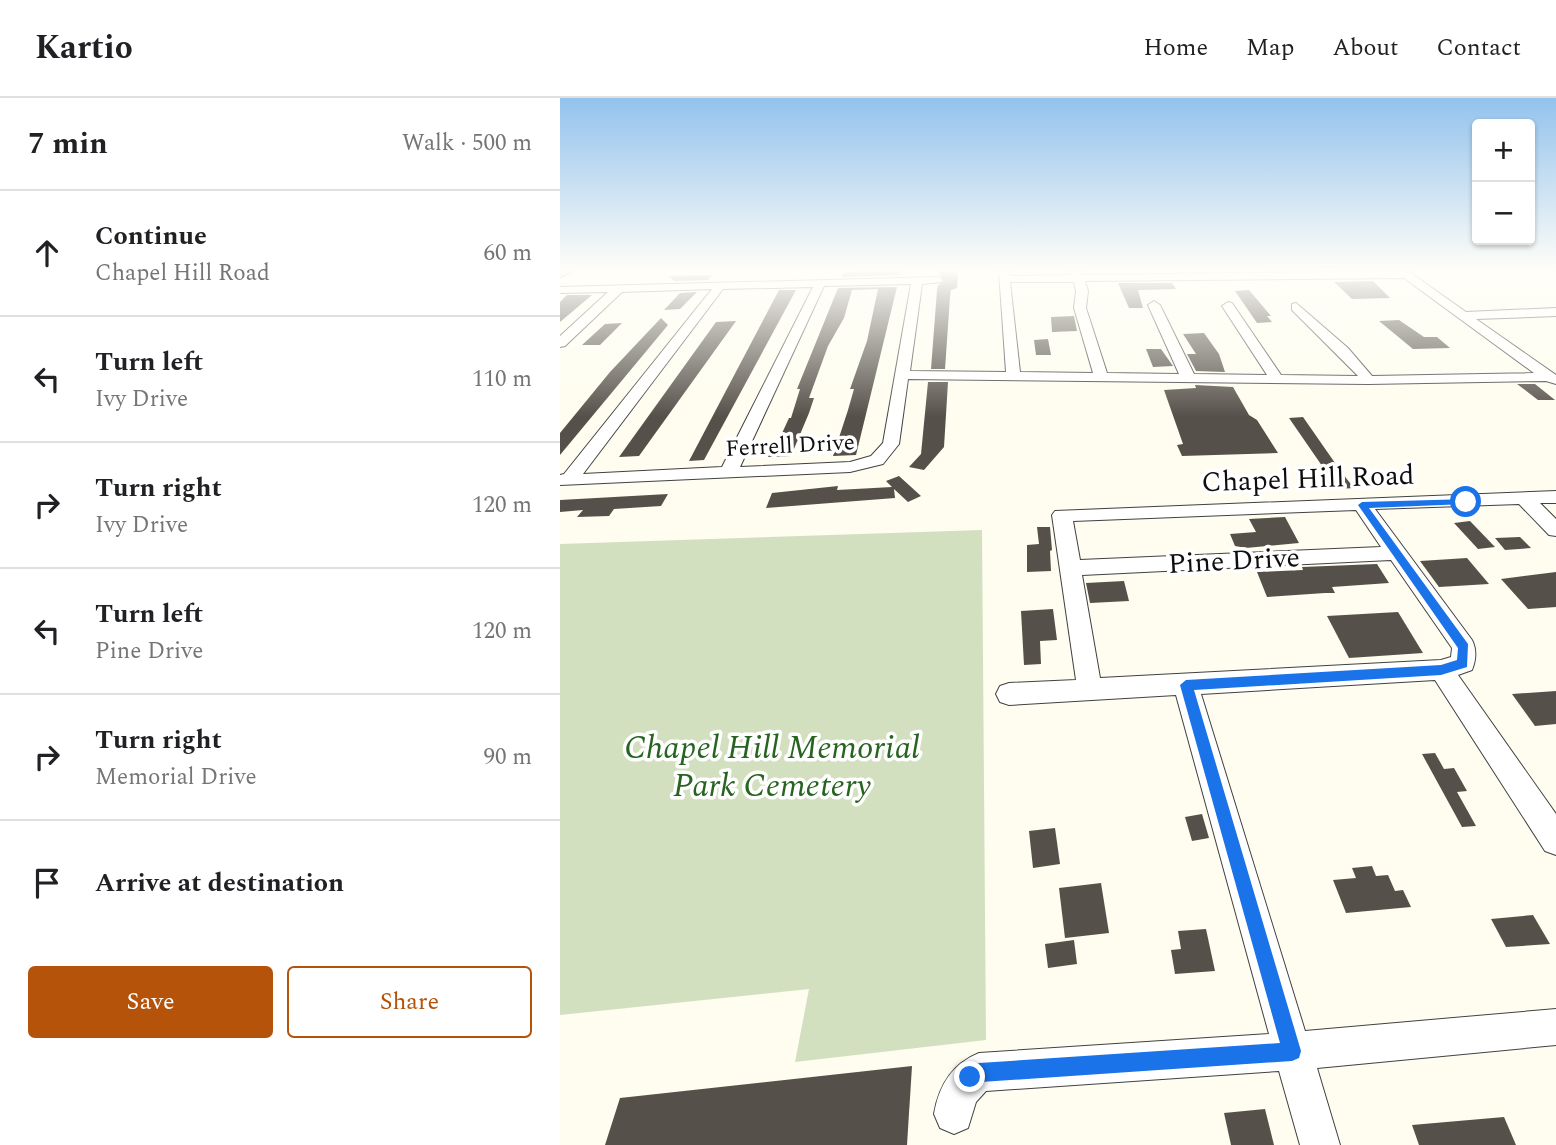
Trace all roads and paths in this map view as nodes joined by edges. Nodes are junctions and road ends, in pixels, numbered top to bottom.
1 (585, 320) edge
2 (693, 320) edge
3 (802, 320) edge
4 (911, 320) edge
5 (1009, 320) edge
6 (1083, 320) edge
7 (1161, 320) edge
8 (1237, 320) edge
9 (1307, 320) edge
10 (1469, 320) edge
11 (560, 343) edge
12 (902, 376) junction
13 (1013, 376) junction
14 (1101, 376) junction
15 (1188, 377) junction
16 (1278, 379) junction
17 (1553, 379) edge
18 (1368, 380) junction
19 (729, 472) junction
20 (564, 480) edge
21 (1556, 497) edge
22 (1523, 498) junction
23 (1362, 505) junction
24 (1556, 530) edge
25 (1397, 553) junction
26 (1070, 568) junction
27 (1441, 670) junction
28 (1186, 685) junction
29 (1090, 690) junction
30 (1009, 694) dead end
31 (1556, 840) edge
32 (1556, 1027) edge
33 (1292, 1051) junction
34 (954, 1114) dead end
35 (1320, 1145) edge

1 - 11 street
2 - 20 street
3 - 19 street
4 - 12 street, Ferrell Drive
5 - 13 street
6 - 14 street
7 - 15 street
8 - 16 street
9 - 18 street
10 - 17 street
12 - 13 street
12 - 19 street, Ferrell Drive
13 - 14 street
14 - 15 street
15 - 16 street
16 - 18 street
17 - 18 street
19 - 20 street, Ferrell Drive
21 - 22 street, Chapel Hill Road
22 - 23 street, Chapel Hill Road
22 - 24 street
23 - 25 street
23 - 26 street, Chapel Hill Road
25 - 26 street, Pine Drive
25 - 27 street
26 - 29 street
27 - 28 street
27 - 31 street
28 - 29 street
28 - 33 street
29 - 30 street
32 - 33 street
33 - 34 street
33 - 35 street

